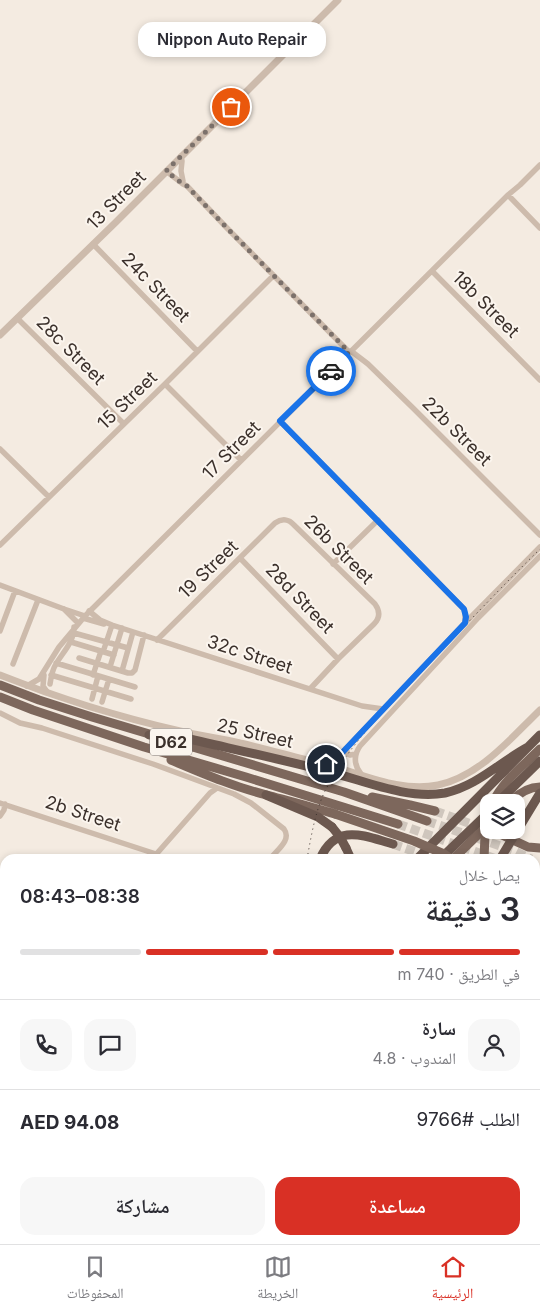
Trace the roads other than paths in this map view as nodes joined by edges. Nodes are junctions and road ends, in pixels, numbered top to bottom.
1 (338, 0) edge
2 (181, 156) junction
3 (540, 161) edge
4 (540, 165) edge
5 (168, 169) junction
6 (185, 184) junction
7 (508, 195) junction
8 (540, 228) edge
9 (93, 244) junction
10 (432, 271) junction
11 (274, 276) junction
12 (18, 318) junction
13 (0, 335) edge
14 (197, 351) junction
15 (350, 352) junction
16 (540, 380) edge
17 (165, 384) junction
18 (280, 421) junction
19 (124, 424) junction
20 (0, 448) edge
21 (241, 460) junction
22 (49, 497) junction
23 (281, 520) joint
24 (378, 520) junction
25 (540, 535) edge
26 (0, 545) edge
27 (540, 547) edge
28 (540, 556) edge
29 (240, 558) junction
30 (333, 564) junction
31 (0, 585) edge
32 (15, 591) junction
33 (38, 600) junction
34 (64, 609) junction
35 (464, 609) junction
36 (477, 610) junction
37 (86, 615) junction
38 (465, 623) junction
39 (110, 625) junction
40 (76, 627) junction
41 (122, 628) junction
42 (0, 631) edge
43 (133, 632) junction
44 (144, 636) junction
45 (157, 640) junction
46 (71, 642) junction
47 (106, 642) junction
48 (117, 645) junction
49 (128, 648) junction
50 (102, 651) junction
51 (114, 655) junction
52 (79, 658) dead end
53 (338, 659) junction
54 (86, 660) junction
55 (97, 663) junction
56 (13, 664) dead end
57 (56, 664) junction
58 (109, 667) junction
59 (46, 669) junction
60 (80, 671) junction
61 (122, 671) junction
62 (0, 675) edge
63 (51, 675) junction
64 (96, 675) junction
65 (107, 679) junction
66 (74, 682) junction
67 (50, 684) dead end
68 (0, 685) edge
69 (27, 686) junction
70 (135, 687) dead end
71 (95, 688) junction
72 (310, 689) junction
73 (106, 691) junction
74 (48, 693) junction
75 (0, 697) edge
76 (92, 699) dead end
77 (131, 699) dead end
78 (102, 702) dead end
79 (362, 706) junction
80 (383, 709) junction
81 (540, 710) edge
82 (0, 713) edge
83 (373, 719) junction
84 (149, 735) junction
85 (540, 735) edge
86 (144, 747) junction
87 (528, 747) junction
88 (346, 748) junction
89 (540, 750) edge
90 (356, 754) junction
91 (540, 761) edge
92 (326, 764) junction
93 (361, 774) junction
94 (206, 784) junction
95 (540, 787) edge
96 (217, 788) junction
97 (344, 792) junction
98 (540, 793) edge
99 (498, 794) edge
100 (506, 794) edge
101 (521, 794) edge
102 (266, 795) junction
103 (204, 800) junction
104 (3, 803) edge
105 (435, 811) tunnel mouth
106 (0, 816) edge
107 (427, 821) tunnel mouth
108 (480, 821) edge
109 (398, 824) tunnel mouth
110 (480, 833) edge
111 (485, 839) edge
112 (511, 839) edge
113 (393, 844) tunnel mouth
114 (346, 848) junction
115 (540, 848) edge
116 (148, 854) edge
117 (156, 854) edge
118 (274, 854) edge
119 (323, 854) edge
120 (347, 854) edge
121 (349, 854) edge
122 (422, 854) edge
123 (443, 854) edge
124 (445, 854) edge
125 (457, 854) edge
126 (484, 854) edge
127 (503, 854) edge

1 - 2 street, 13 Street
2 - 5 street, 13 Street
2 - 6 street
3 - 7 street, 17 Street
4 - 7 street, 17 Street
5 - 6 street, 22b Street
5 - 9 street, 13 Street
6 - 11 street, 22b Street
7 - 8 street
7 - 10 street, 17 Street
9 - 12 street, 13 Street
9 - 14 street, 24c Street
10 - 15 street, 17 Street
10 - 16 street, 18b Street
11 - 14 street, 15 Street
11 - 15 street, 22b Street
12 - 13 street, 13 Street
12 - 19 street, 28c Street
14 - 17 street, 15 Street
15 - 18 street, 17 Street
15 - 25 street, 22b Street
17 - 19 street, 15 Street
17 - 21 street
18 - 21 street, 17 Street
18 - 24 street
19 - 22 street, 15 Street
20 - 22 street
21 - 37 street, 17 Street
22 - 26 street, 15 Street
23 - 29 street, 19 Street
23 - 30 street, 26b Street
24 - 30 street
24 - 35 street
27 - 36 street
28 - 90 street
29 - 45 street, 19 Street
29 - 53 street, 28d Street
30 - 53 street, 26b Street
31 - 32 street, 32c Street
32 - 33 street, 32c Street
32 - 42 street
33 - 34 street, 32c Street
33 - 56 street
34 - 37 street, 32c Street
34 - 40 street, 32c Street
35 - 36 street
35 - 38 street
36 - 38 street
37 - 39 street, 32c Street
37 - 40 street, 17 Street
38 - 80 street
39 - 41 street, 32c Street
39 - 47 street
40 - 46 street
40 - 47 street
40 - 59 street, 17 Street
41 - 43 street, 32c Street
41 - 48 street
43 - 44 street, 32c Street
43 - 49 street
44 - 45 street, 32c Street
44 - 61 street
45 - 72 street, 32c Street
46 - 50 street
46 - 57 street
47 - 48 street
47 - 50 street
48 - 49 street
48 - 51 street
49 - 61 street
50 - 51 street
50 - 55 street
51 - 58 street
52 - 54 street
53 - 72 street
54 - 55 street
54 - 60 street
55 - 58 street
55 - 64 street
57 - 60 street
57 - 63 street
58 - 61 street
58 - 65 street
59 - 69 street, 17 Street
59 - 74 street
60 - 64 street
60 - 66 street
62 - 69 street, 25 Street
63 - 66 street
63 - 67 street
64 - 65 street
64 - 71 street
65 - 70 street
65 - 73 street
66 - 71 street
68 - 84 main road, D62
69 - 74 street, 25 Street
71 - 73 street
71 - 76 street
72 - 79 street, 32c Street
73 - 77 street
73 - 78 street
74 - 92 street, 25 Street
75 - 86 main road, D62
79 - 80 street, 32c Street
79 - 83 street
80 - 83 street
81 - 93 street, 25 Street
82 - 94 street
83 - 88 street
84 - 87 highway
84 - 97 main road, D62
85 - 87 highway
86 - 102 main road
86 - 109 main road, D62
87 - 122 highway
88 - 90 street
88 - 92 street
89 - 99 main road
90 - 93 street
91 - 100 highway
92 - 93 street, 25 Street
94 - 96 street
94 - 103 street
95 - 101 main road
96 - 103 street
96 - 118 street
97 - 105 main road
97 - 107 main road, D62
98 - 127 highway, bridge
102 - 114 highway, bridge
102 - 123 main road, bridge
103 - 117 street
104 - 106 street
104 - 116 street, 2b Street
108 - 124 highway
110 - 125 main road
111 - 126 main road, bridge
112 - 115 main road
113 - 119 highway
114 - 120 highway
114 - 121 highway

